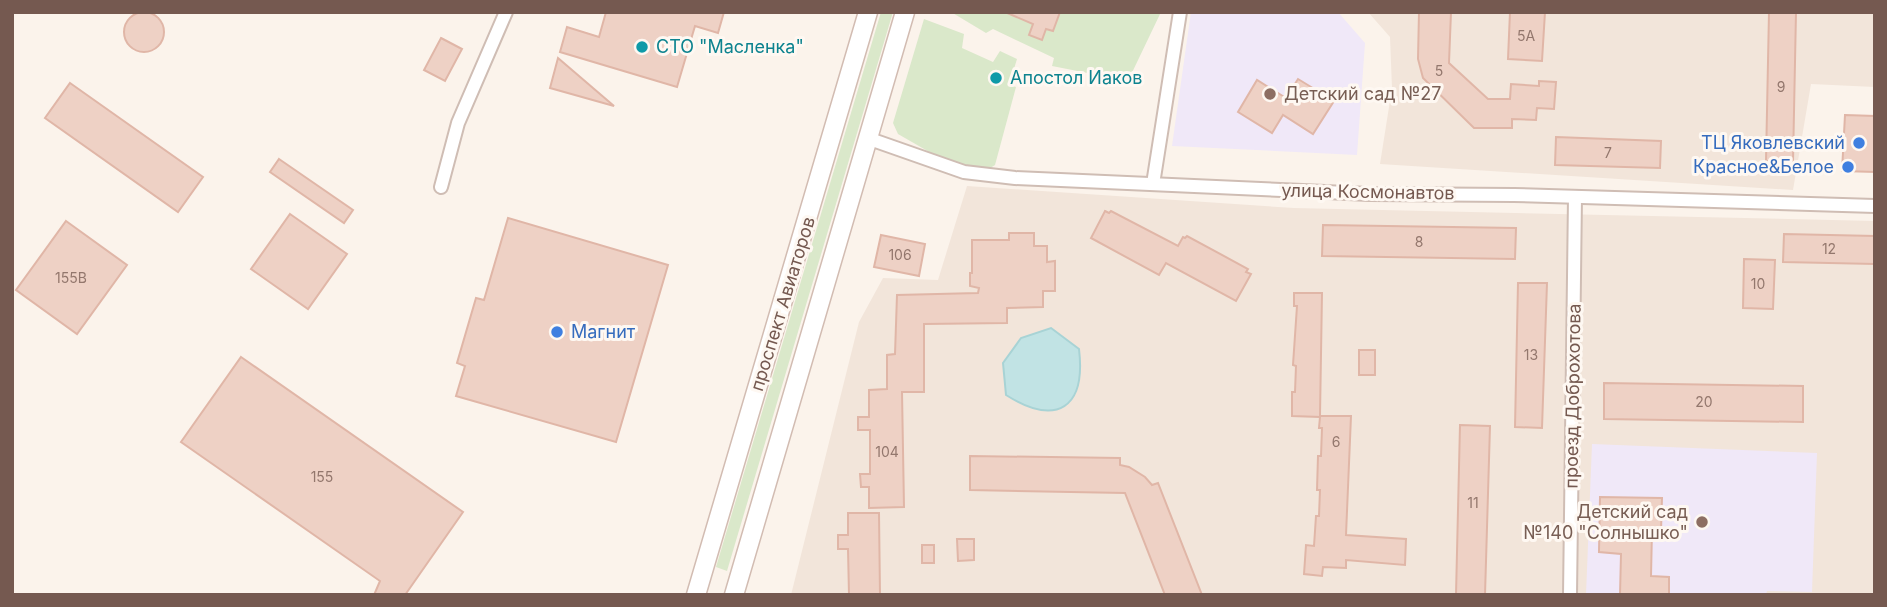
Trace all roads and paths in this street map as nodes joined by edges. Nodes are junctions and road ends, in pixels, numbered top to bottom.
1 (506, 12) edge
2 (868, 12) edge
3 (905, 12) edge
4 (1180, 12) edge
5 (867, 138) junction
6 (1153, 184) junction
7 (441, 187) dead end
8 (1575, 197) junction
9 (1875, 206) edge
10 (696, 595) edge
11 (734, 595) edge
12 (1570, 595) edge

1 - 7 street
2 - 10 main road, проспект Авиаторов
3 - 5 main road, проспект Авиаторов
4 - 6 street
5 - 6 street, улица Космонавтов
5 - 11 main road, проспект Авиаторов
6 - 8 street, улица Космонавтов
8 - 9 street, улица Космонавтов
8 - 12 street, проезд Доброхотова

